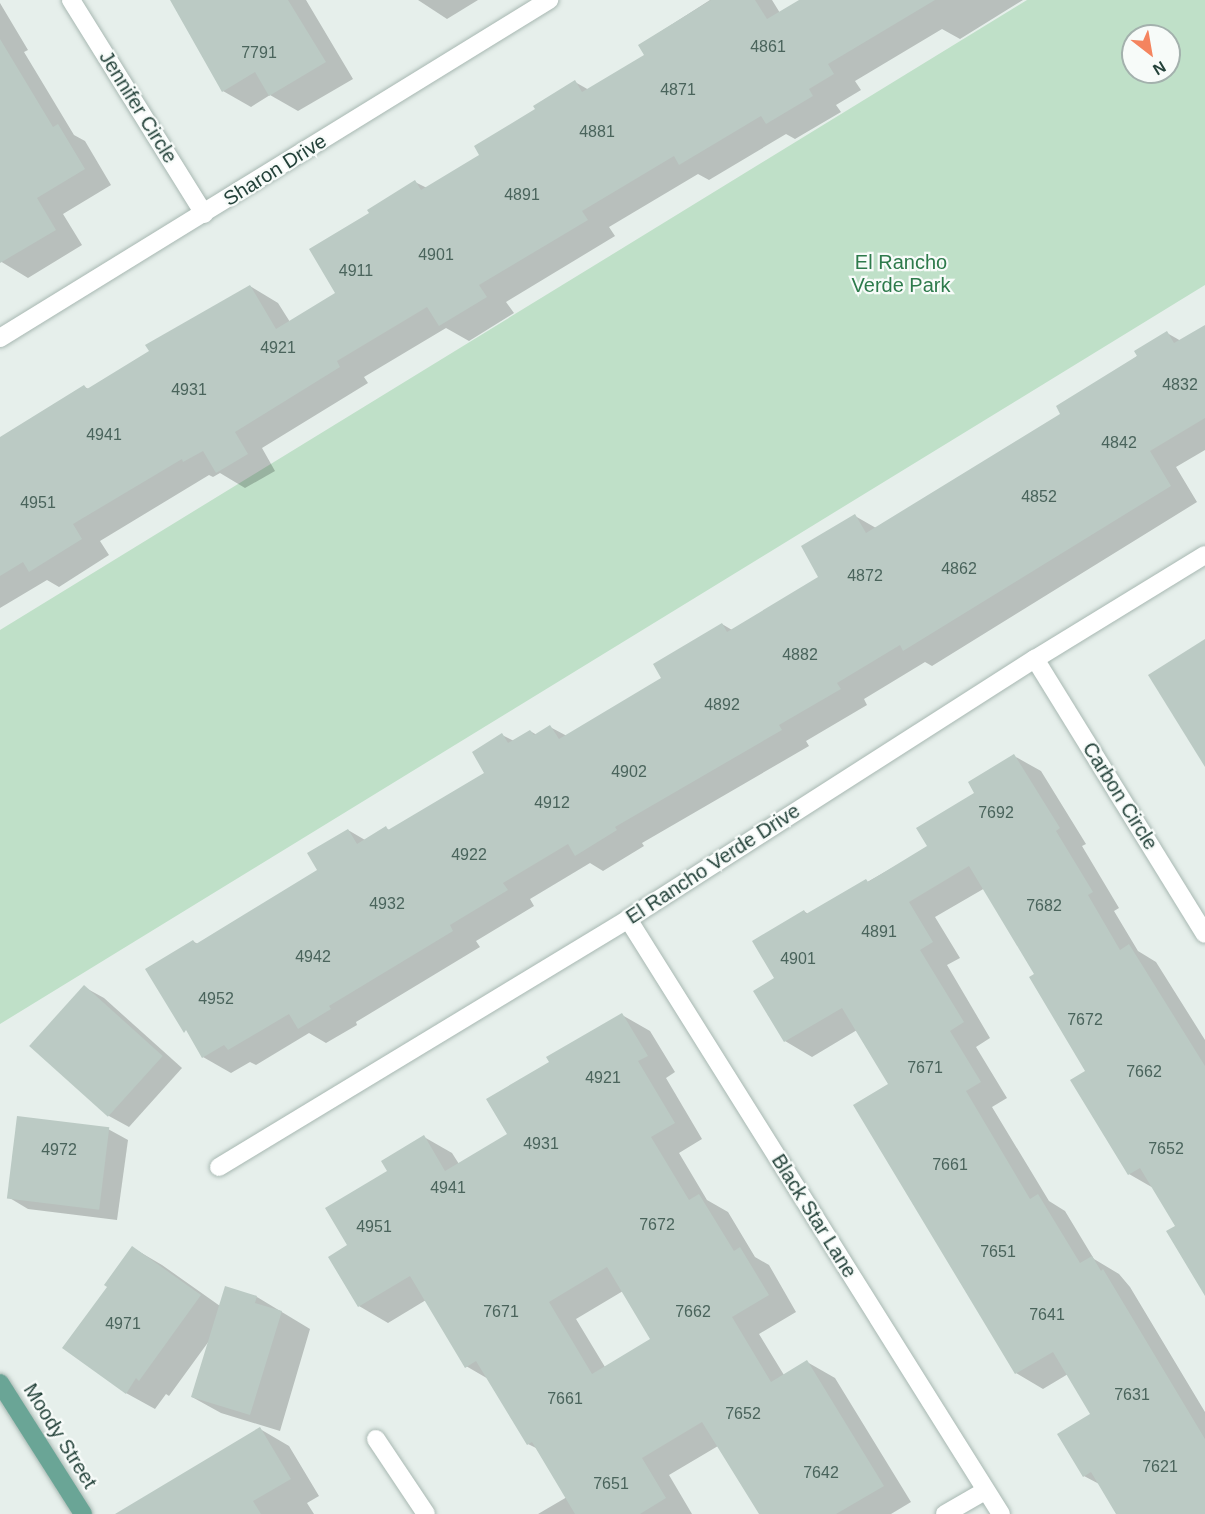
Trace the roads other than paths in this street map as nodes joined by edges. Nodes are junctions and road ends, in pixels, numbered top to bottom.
1 (71, 0) edge
2 (549, 0) edge
3 (204, 214) junction
4 (0, 338) edge
5 (1205, 555) edge
6 (1035, 659) junction
7 (628, 919) junction
8 (1205, 934) edge
9 (219, 1167) dead end
10 (0, 1383) edge
11 (376, 1439) dead end
12 (986, 1491) junction
13 (82, 1514) edge
14 (426, 1514) edge
15 (945, 1514) edge
16 (1001, 1514) edge

1 - 3 street, Jennifer Circle
2 - 3 street, Sharon Drive
3 - 4 street, Sharon Drive
5 - 6 street, El Rancho Verde Drive
6 - 7 street, El Rancho Verde Drive
6 - 8 street, Carbon Circle
7 - 9 street, El Rancho Verde Drive
7 - 12 street, Black Star Lane
10 - 13 main road, Moody Street
11 - 14 street
12 - 15 street
12 - 16 street, Black Star Lane

